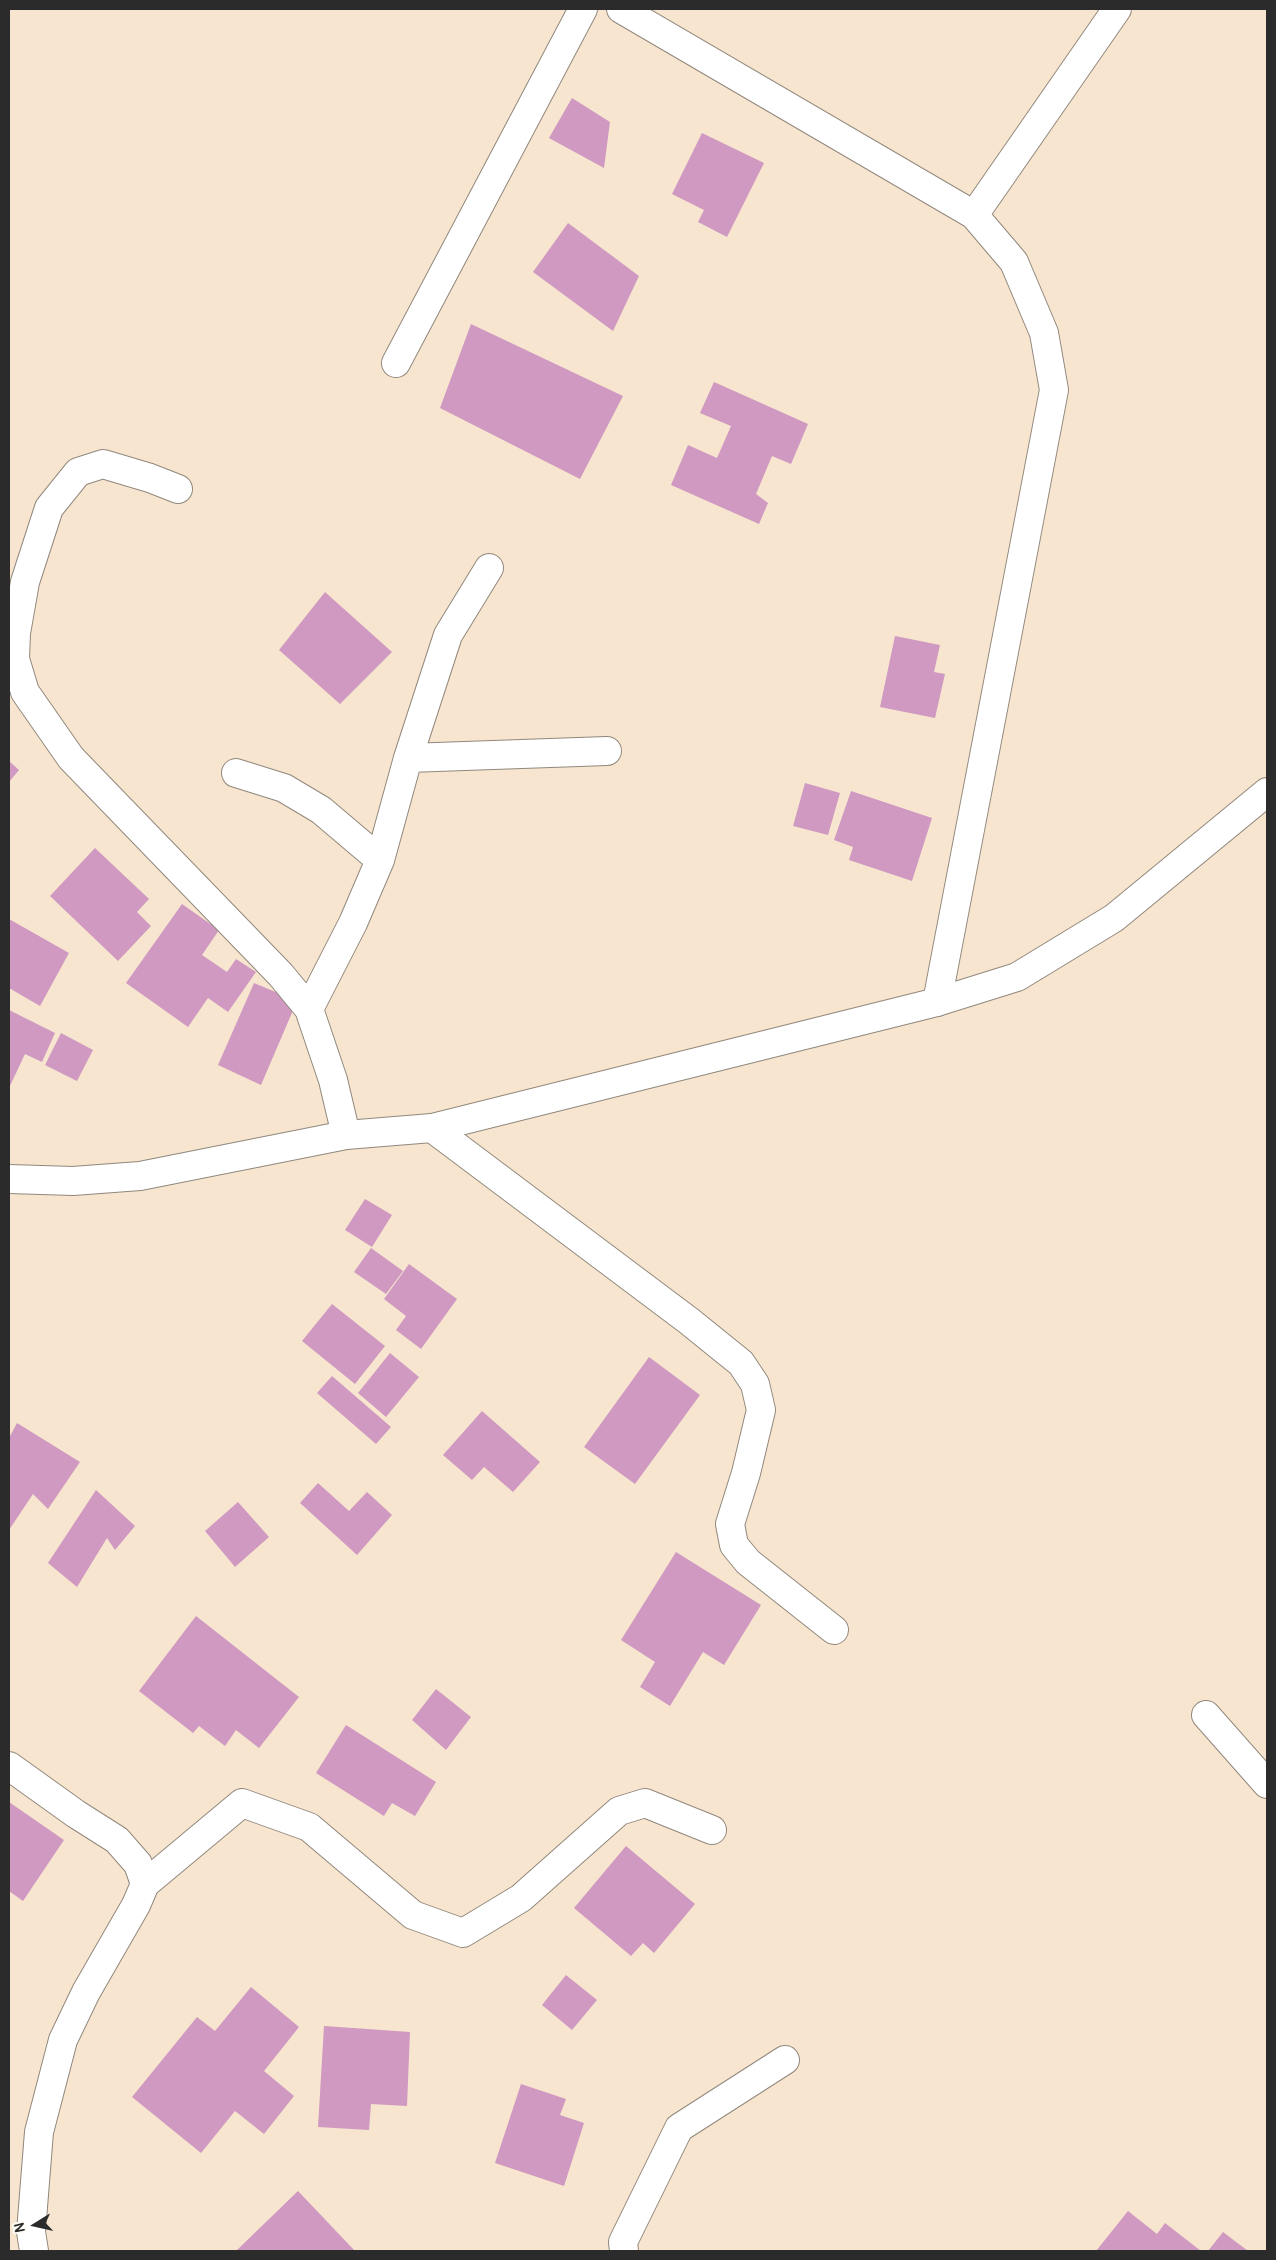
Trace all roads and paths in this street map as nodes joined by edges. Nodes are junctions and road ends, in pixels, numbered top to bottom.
1 (583, 9) edge
2 (621, 9) edge
3 (1117, 9) edge
4 (974, 215) junction
5 (396, 363) dead end
6 (178, 489) dead end
7 (490, 568) dead end
8 (607, 752) dead end
9 (408, 758) junction
10 (236, 773) dead end
11 (1267, 792) edge
12 (380, 860) junction
13 (937, 1002) junction
14 (309, 1009) junction
15 (432, 1128) junction
16 (346, 1135) junction
17 (9, 1179) edge
18 (834, 1630) dead end
19 (1206, 1715) dead end
20 (9, 1766) edge
21 (1267, 1784) edge
22 (712, 1830) dead end
23 (145, 1884) junction
24 (785, 2060) dead end
25 (34, 2251) edge
26 (624, 2251) edge

1 - 5 street
2 - 4 street
3 - 4 street
4 - 13 street
6 - 14 street
7 - 9 street
8 - 9 street
9 - 12 street
10 - 12 street
11 - 13 street
12 - 14 street
13 - 15 street
14 - 16 street
15 - 16 street
15 - 18 street
16 - 17 street
19 - 21 street
20 - 23 street
22 - 23 street
23 - 25 street
24 - 26 street

